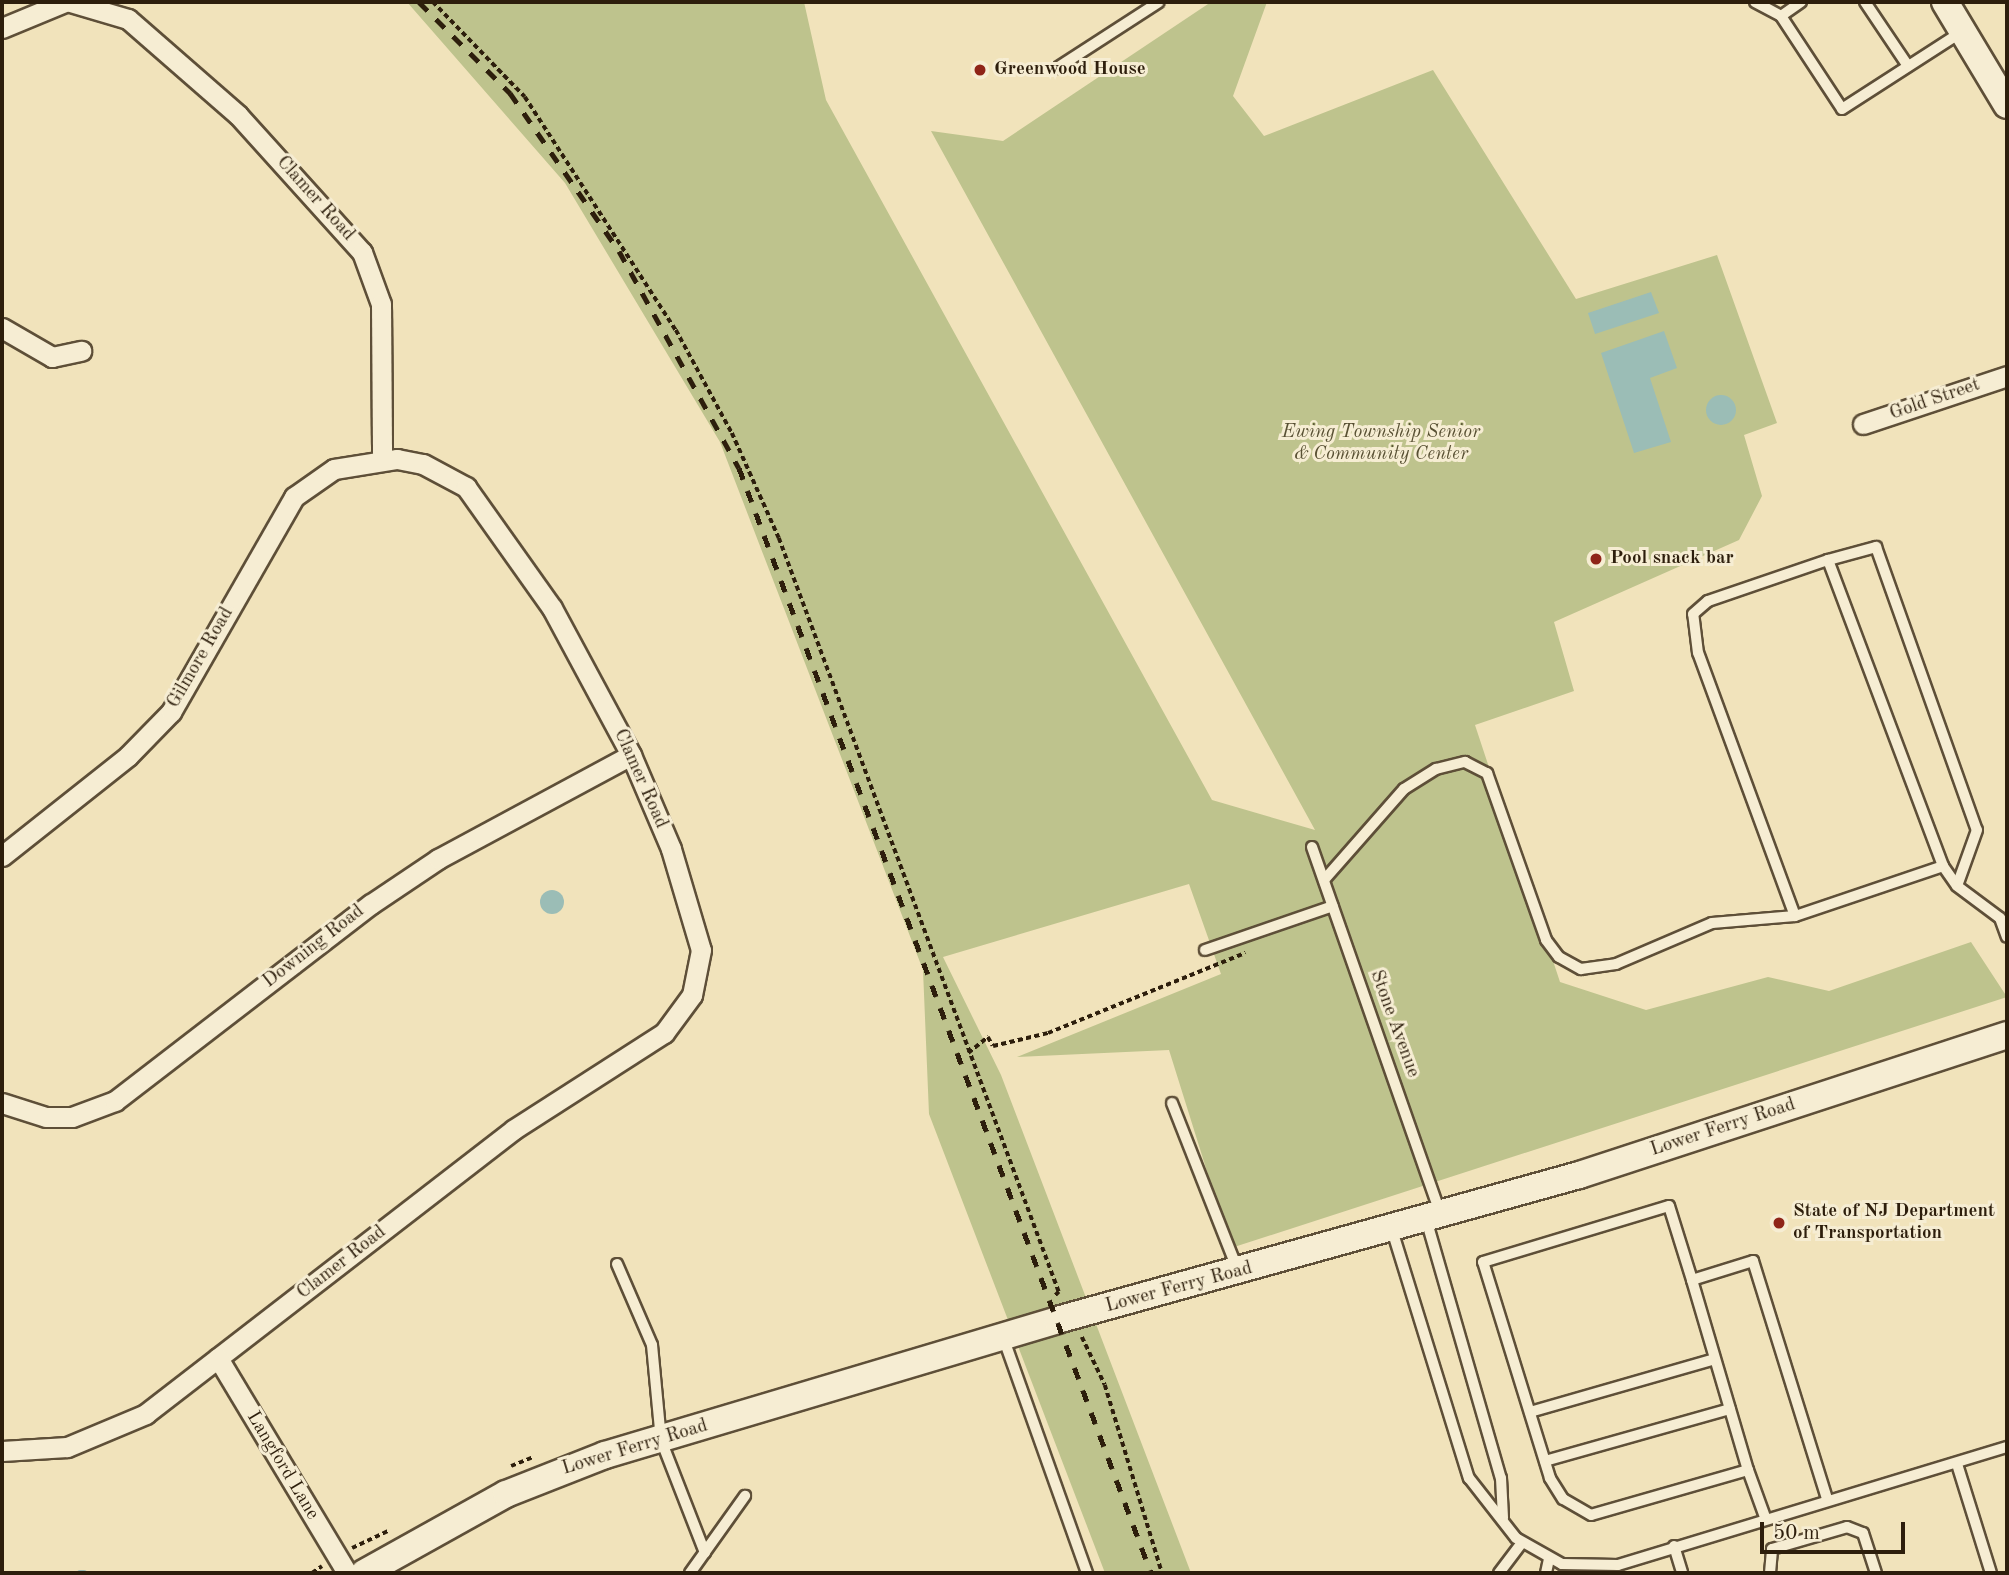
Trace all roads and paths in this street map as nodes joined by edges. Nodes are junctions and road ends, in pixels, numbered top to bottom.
1 (67, 2) edge
2 (433, 2) edge
3 (1159, 2) edge
4 (1755, 2) edge
5 (1801, 2) edge
6 (1865, 2) edge
7 (1945, 2) edge
8 (1146, 6) edge
9 (1781, 16) junction
10 (2, 29) edge
11 (1963, 30) junction
12 (1908, 66) junction
13 (1057, 68) dead end
14 (2007, 105) edge
15 (2, 328) edge
16 (81, 351) dead end
17 (2007, 376) edge
18 (1863, 424) dead end
19 (382, 458) junction
20 (1828, 560) junction
21 (631, 755) junction
22 (1312, 847) dead end
23 (2, 856) edge
24 (1944, 866) junction
25 (1324, 880) junction
26 (1957, 886) junction
27 (1333, 906) junction
28 (1795, 916) junction
29 (1256, 932) junction
30 (2007, 937) edge
31 (1205, 950) dead end
32 (2007, 1035) edge
33 (968, 1053) junction
34 (2, 1103) edge
35 (1172, 1103) dead end
36 (1433, 1216) junction
37 (1392, 1229) junction
38 (617, 1264) dead end
39 (1239, 1272) junction
40 (1692, 1280) junction
41 (1050, 1300) dead end
42 (1074, 1315) junction
43 (1002, 1336) junction
44 (218, 1358) junction
45 (1715, 1359) junction
46 (1730, 1409) junction
47 (1530, 1412) junction
48 (661, 1440) junction
49 (2007, 1447) edge
50 (2, 1451) edge
51 (1545, 1461) junction
52 (1957, 1464) junction
53 (1748, 1470) junction
54 (745, 1496) dead end
55 (1827, 1499) junction
56 (1765, 1517) junction
57 (1503, 1519) junction
58 (1522, 1542) junction
59 (1674, 1546) junction
60 (705, 1553) junction
61 (1549, 1559) junction
62 (362, 1573) edge
63 (691, 1573) edge
64 (1087, 1573) edge
65 (1162, 1573) edge
66 (1499, 1573) edge
67 (1546, 1573) edge
68 (1682, 1573) edge
69 (1770, 1573) edge
70 (1876, 1573) edge
71 (1991, 1573) edge

1 - 10 street
1 - 19 street, Clamer Road
2 - 33 path
3 - 8 lane
4 - 9 lane
5 - 9 lane
6 - 12 lane
7 - 11 street
8 - 13 lane
9 - 12 lane
11 - 12 lane
11 - 14 street
15 - 16 street
17 - 18 street, Gold Street
19 - 21 street, Clamer Road
19 - 23 street, Gilmore Road
20 - 24 lane
20 - 26 lane
20 - 28 lane
21 - 34 street, Downing Road
21 - 44 street, Clamer Road
22 - 25 lane, Stone Avenue
24 - 26 lane
24 - 28 lane
25 - 27 lane, Stone Avenue
25 - 28 lane
26 - 30 lane
27 - 29 lane
27 - 36 lane, Stone Avenue
29 - 31 lane
29 - 33 path
32 - 36 street, Lower Ferry Road
33 - 41 path
35 - 39 lane
36 - 37 street, Lower Ferry Road
36 - 57 lane, Stone Avenue
37 - 39 street, Lower Ferry Road
37 - 57 lane
38 - 48 lane
39 - 42 street, Lower Ferry Road
40 - 45 lane
40 - 47 lane
40 - 55 lane
42 - 43 street, Lower Ferry Road
42 - 65 path
43 - 48 street, Lower Ferry Road
43 - 64 lane
44 - 50 street, Clamer Road
44 - 62 street, Langford Lane
45 - 46 lane
45 - 47 lane
46 - 51 lane
46 - 53 lane
47 - 51 lane
48 - 60 lane
48 - 62 street, Lower Ferry Road
49 - 52 lane
51 - 53 lane
52 - 55 lane
52 - 71 lane
53 - 56 lane
54 - 60 lane
55 - 56 lane
56 - 59 lane
57 - 58 lane
58 - 61 lane
58 - 66 lane
59 - 61 lane
59 - 68 lane
60 - 63 lane
61 - 67 lane
69 - 70 lane

